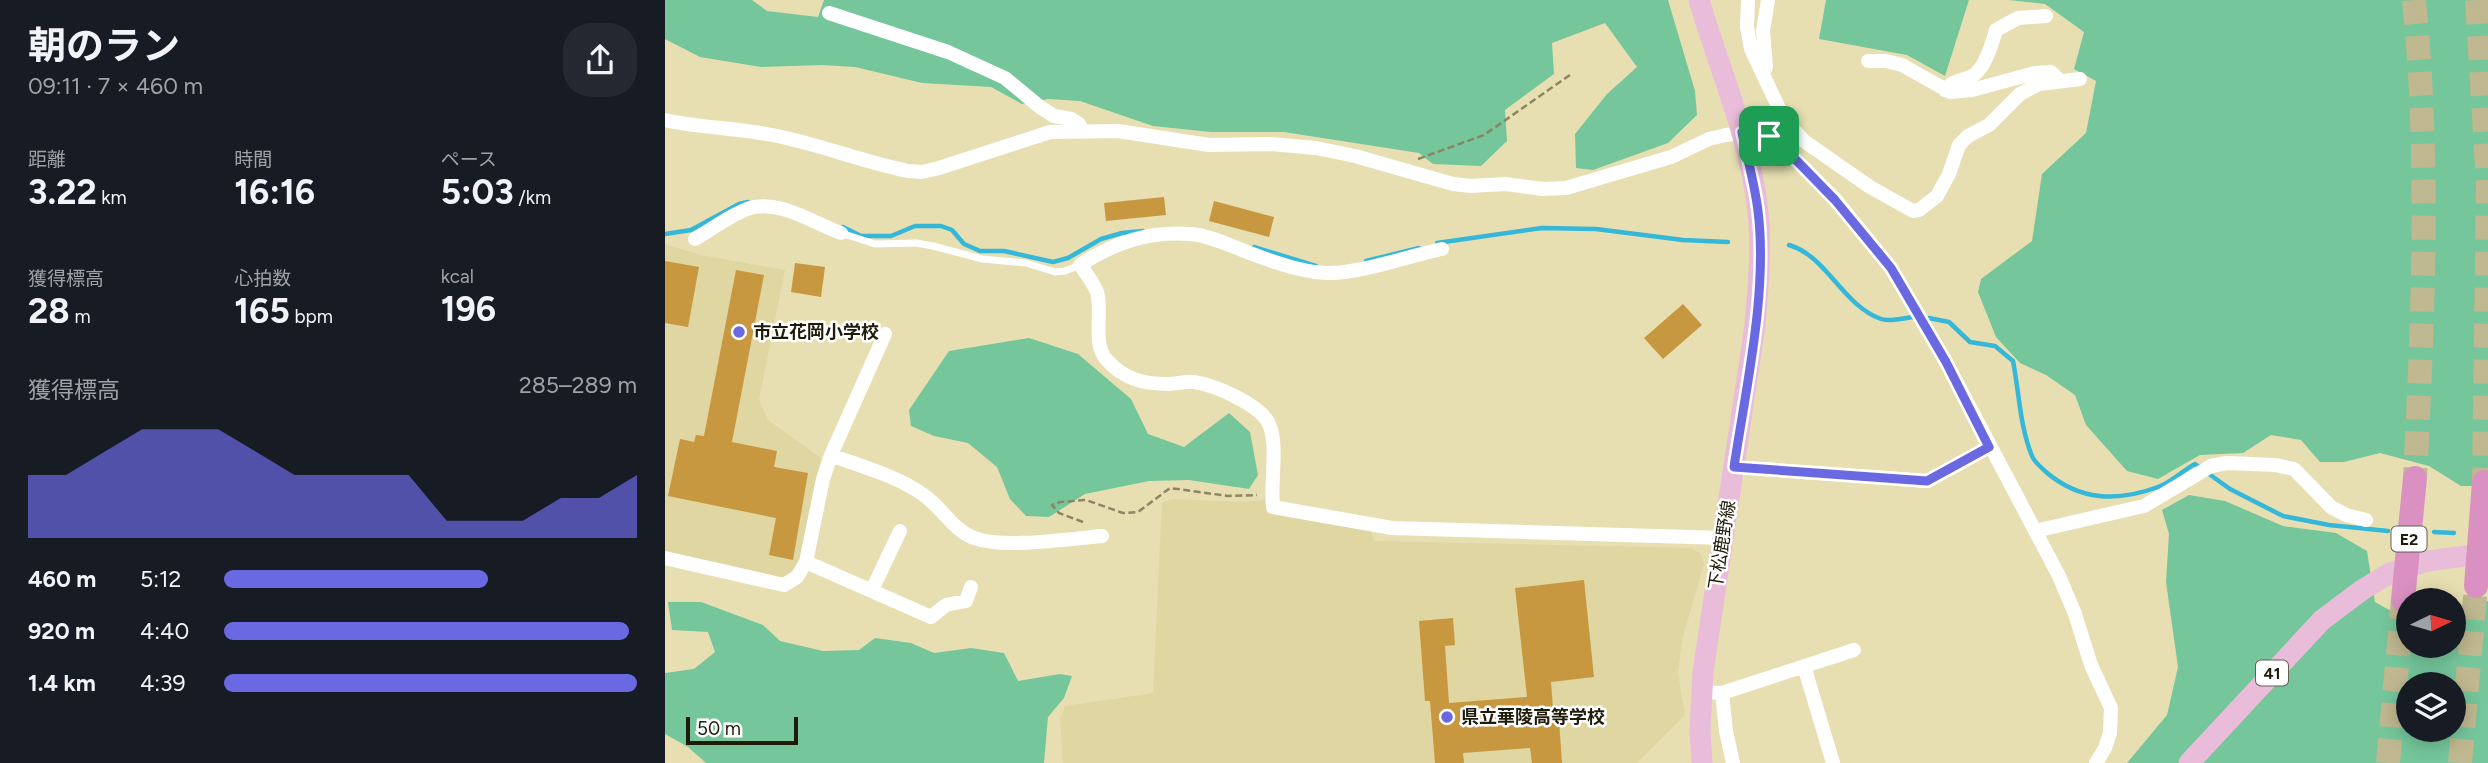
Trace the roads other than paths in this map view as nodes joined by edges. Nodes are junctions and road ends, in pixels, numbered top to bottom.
1 (1699, 0) edge
2 (1748, 0) edge
3 (1768, 0) edge
4 (829, 13) dead end
5 (2046, 16) dead end
6 (1868, 61) dead end
7 (1763, 73) junction
8 (2080, 79) dead end
9 (2059, 80) junction
10 (1945, 90) junction
11 (1784, 119) junction
12 (665, 120) edge
13 (1082, 130) junction
14 (1742, 132) junction
15 (1769, 136) junction
16 (841, 233) joint
17 (695, 239) dead end
18 (1442, 249) dead end
19 (1080, 265) junction
20 (885, 334) dead end
21 (1989, 447) junction
22 (831, 455) junction
23 (1734, 467) junction
24 (2415, 478) tunnel mouth
25 (2484, 482) dead end
26 (2366, 520) dead end
27 (901, 531) dead end
28 (2035, 531) junction
29 (1102, 536) road end
30 (1723, 538) junction
31 (2488, 553) edge
32 (665, 558) edge
33 (806, 562) junction
34 (2476, 586) tunnel mouth
35 (971, 587) dead end
36 (2404, 588) edge
37 (872, 590) junction
38 (1854, 650) dead end
39 (1804, 666) junction
40 (1712, 693) junction
41 (1702, 763) edge
42 (1733, 763) edge
43 (1833, 763) edge
44 (2096, 763) edge
45 (2189, 763) edge

1 - 14 main road, 下松鹿野線
2 - 7 street
3 - 7 street
4 - 13 street
5 - 10 street
6 - 10 street
7 - 11 street
8 - 9 street
9 - 10 street
9 - 11 street
11 - 15 street
12 - 13 street
13 - 14 street
14 - 15 street
14 - 23 main road, 下松鹿野線
15 - 21 street
16 - 17 street
16 - 19 lane
18 - 19 street
19 - 30 street
20 - 22 street
21 - 23 street
21 - 28 street
22 - 29 street
22 - 33 street
23 - 30 main road, 下松鹿野線
24 - 36 highway, E2
25 - 34 highway
26 - 28 street
27 - 37 street
28 - 44 street
30 - 40 main road, 下松鹿野線
31 - 45 main road, 41
32 - 33 street
33 - 37 street
35 - 37 street
38 - 39 street
39 - 40 street
39 - 43 street
40 - 41 main road, 下松鹿野線
40 - 42 street

